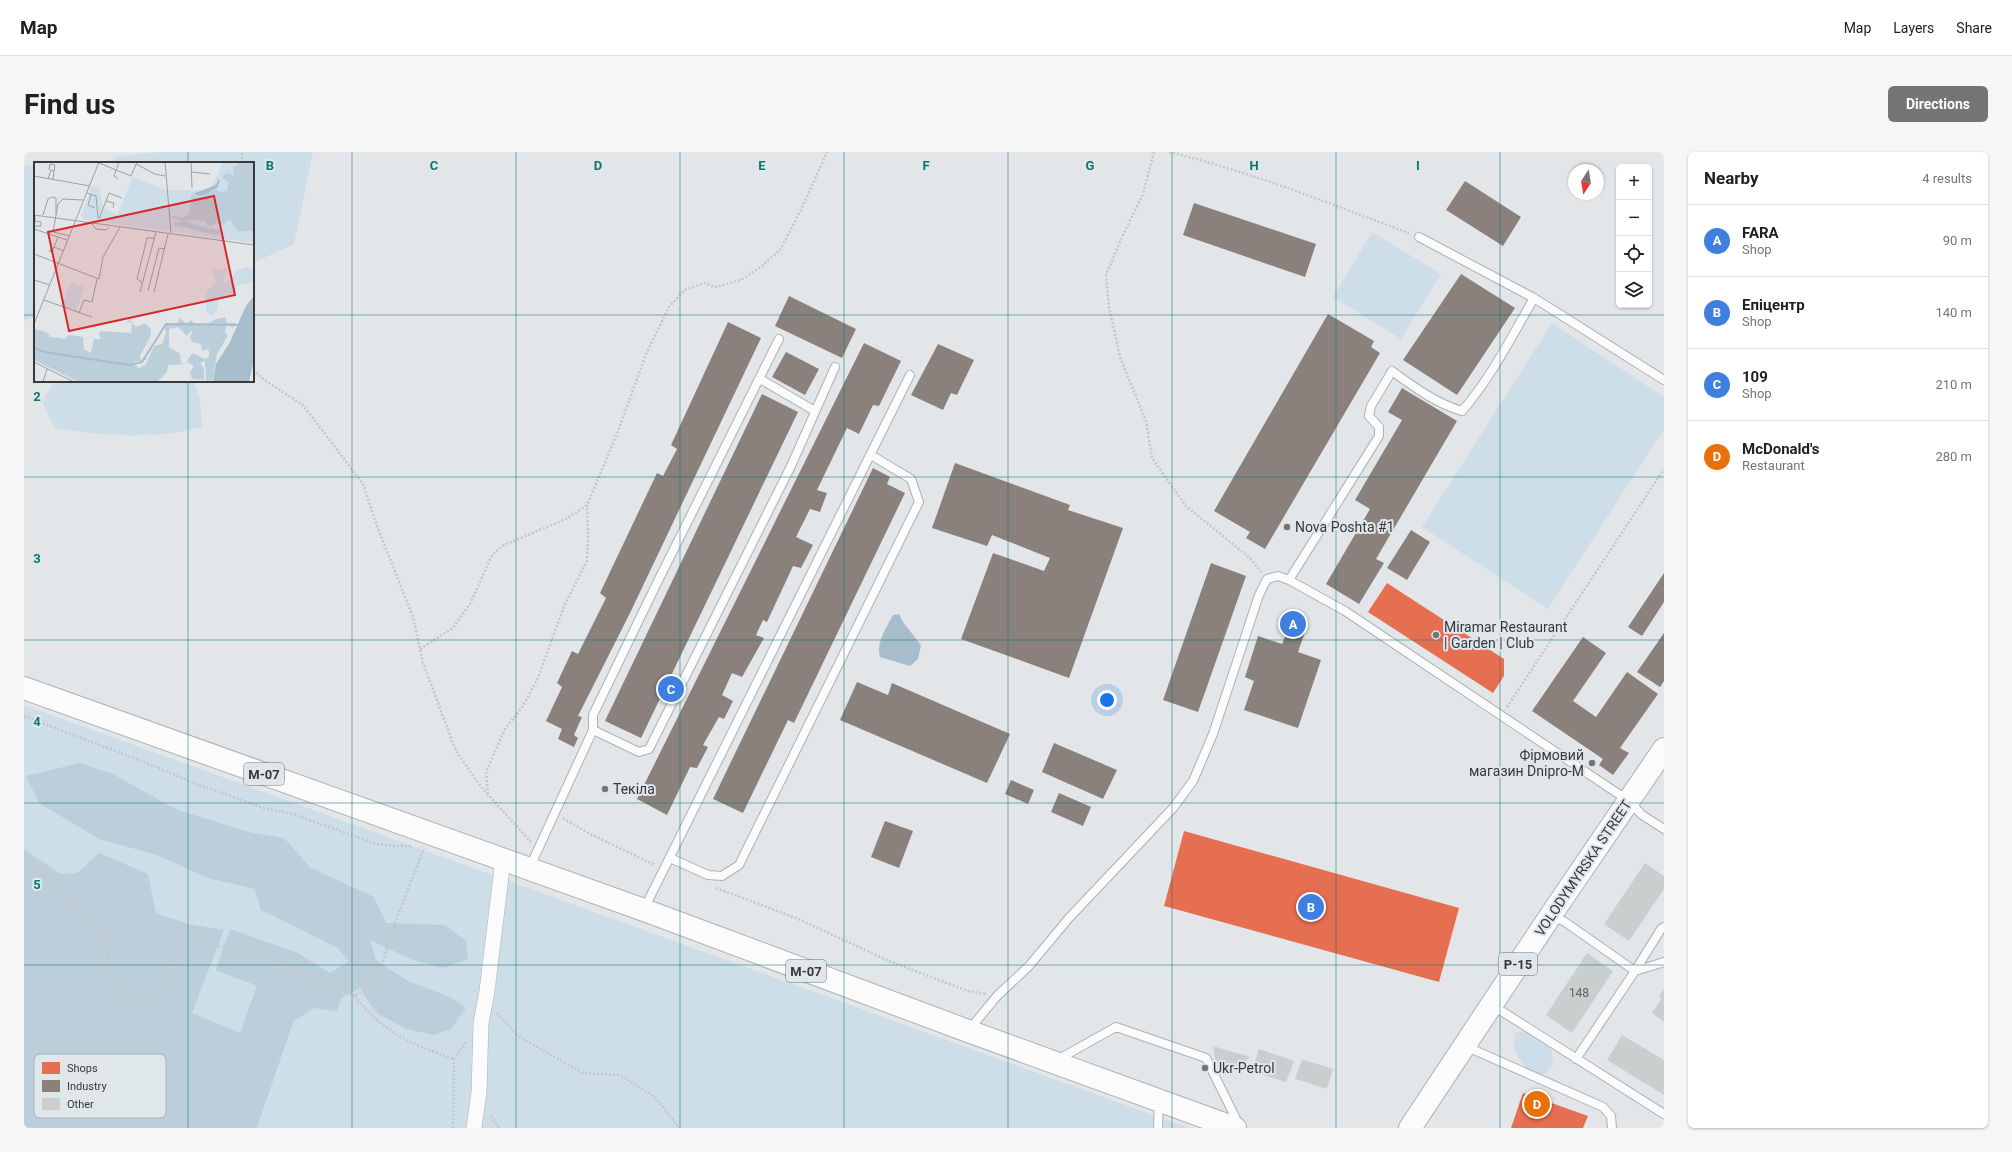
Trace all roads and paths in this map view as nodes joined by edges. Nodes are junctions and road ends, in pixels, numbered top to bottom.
1 (827, 152) edge
2 (1154, 152) edge
3 (1170, 152) edge
4 (1419, 237) joint
5 (1534, 298) junction
6 (779, 339) dead end
7 (835, 368) dead end
8 (254, 371) edge
9 (910, 375) dead end
10 (760, 379) junction
11 (1664, 380) edge
12 (815, 411) junction
13 (871, 456) junction
14 (1664, 469) edge
15 (587, 505) junction
16 (1267, 579) junction
17 (1289, 580) junction
18 (420, 649) junction
19 (24, 688) edge
20 (24, 716) edge
21 (1501, 716) junction
22 (593, 730) junction
23 (1664, 749) edge
24 (488, 794) junction
25 (1629, 801) junction
26 (554, 813) junction
27 (1664, 829) edge
28 (538, 849) junction
29 (670, 858) junction
30 (503, 860) junction
31 (24, 867) edge
32 (665, 869) junction
33 (529, 870) junction
34 (715, 887) dead end
35 (644, 910) junction
36 (1551, 915) junction
37 (1664, 927) edge
38 (1664, 962) edge
39 (1635, 971) junction
40 (487, 991) junction
41 (356, 996) junction
42 (997, 996) junction
43 (1491, 1006) junction
44 (481, 1023) junction
45 (968, 1031) junction
46 (1465, 1046) junction
47 (1576, 1058) junction
48 (454, 1059) junction
49 (1054, 1062) junction
50 (1159, 1100) junction
51 (1664, 1114) edge
52 (453, 1128) edge
53 (474, 1128) edge
54 (679, 1128) edge
55 (1158, 1128) edge
56 (1235, 1128) edge
57 (1241, 1128) edge
58 (1410, 1128) edge
59 (1612, 1128) edge

1 - 15 path
2 - 16 path
3 - 4 path
4 - 5 lane
5 - 11 lane
5 - 17 lane
6 - 10 lane
7 - 12 lane
8 - 18 path
9 - 13 lane
10 - 12 lane
10 - 22 lane
12 - 22 lane
13 - 29 lane
13 - 29 lane
14 - 21 path
15 - 18 path
15 - 24 path
16 - 17 lane
16 - 42 lane
17 - 21 lane
18 - 24 path
19 - 30 main road, М-07
20 - 41 path
21 - 25 lane
22 - 26 lane
23 - 25 main road, VOLODYMYRSKA STREET / Р-15
24 - 28 path
25 - 27 lane
25 - 36 main road, VOLODYMYRSKA STREET / Р-15
26 - 28 lane
26 - 32 path
28 - 33 lane
29 - 32 lane
30 - 33 main road, М-07
30 - 40 street
31 - 41 path
32 - 35 lane
33 - 35 main road, М-07
34 - 42 path
35 - 45 main road, М-07
36 - 39 lane
36 - 43 main road, VOLODYMYRSKA STREET / Р-15
37 - 39 lane
38 - 39 lane
39 - 47 lane
40 - 44 street
40 - 54 path
41 - 48 path
42 - 45 lane
43 - 46 main road, VOLODYMYRSKA STREET / Р-15
43 - 47 lane
44 - 48 path
44 - 53 street
45 - 49 main road, М-07
46 - 58 main road, VOLODYMYRSKA STREET / Р-15
46 - 59 lane
47 - 51 lane
48 - 52 path
49 - 50 main road, М-07
49 - 57 lane
50 - 55 lane
50 - 56 main road, М-07

